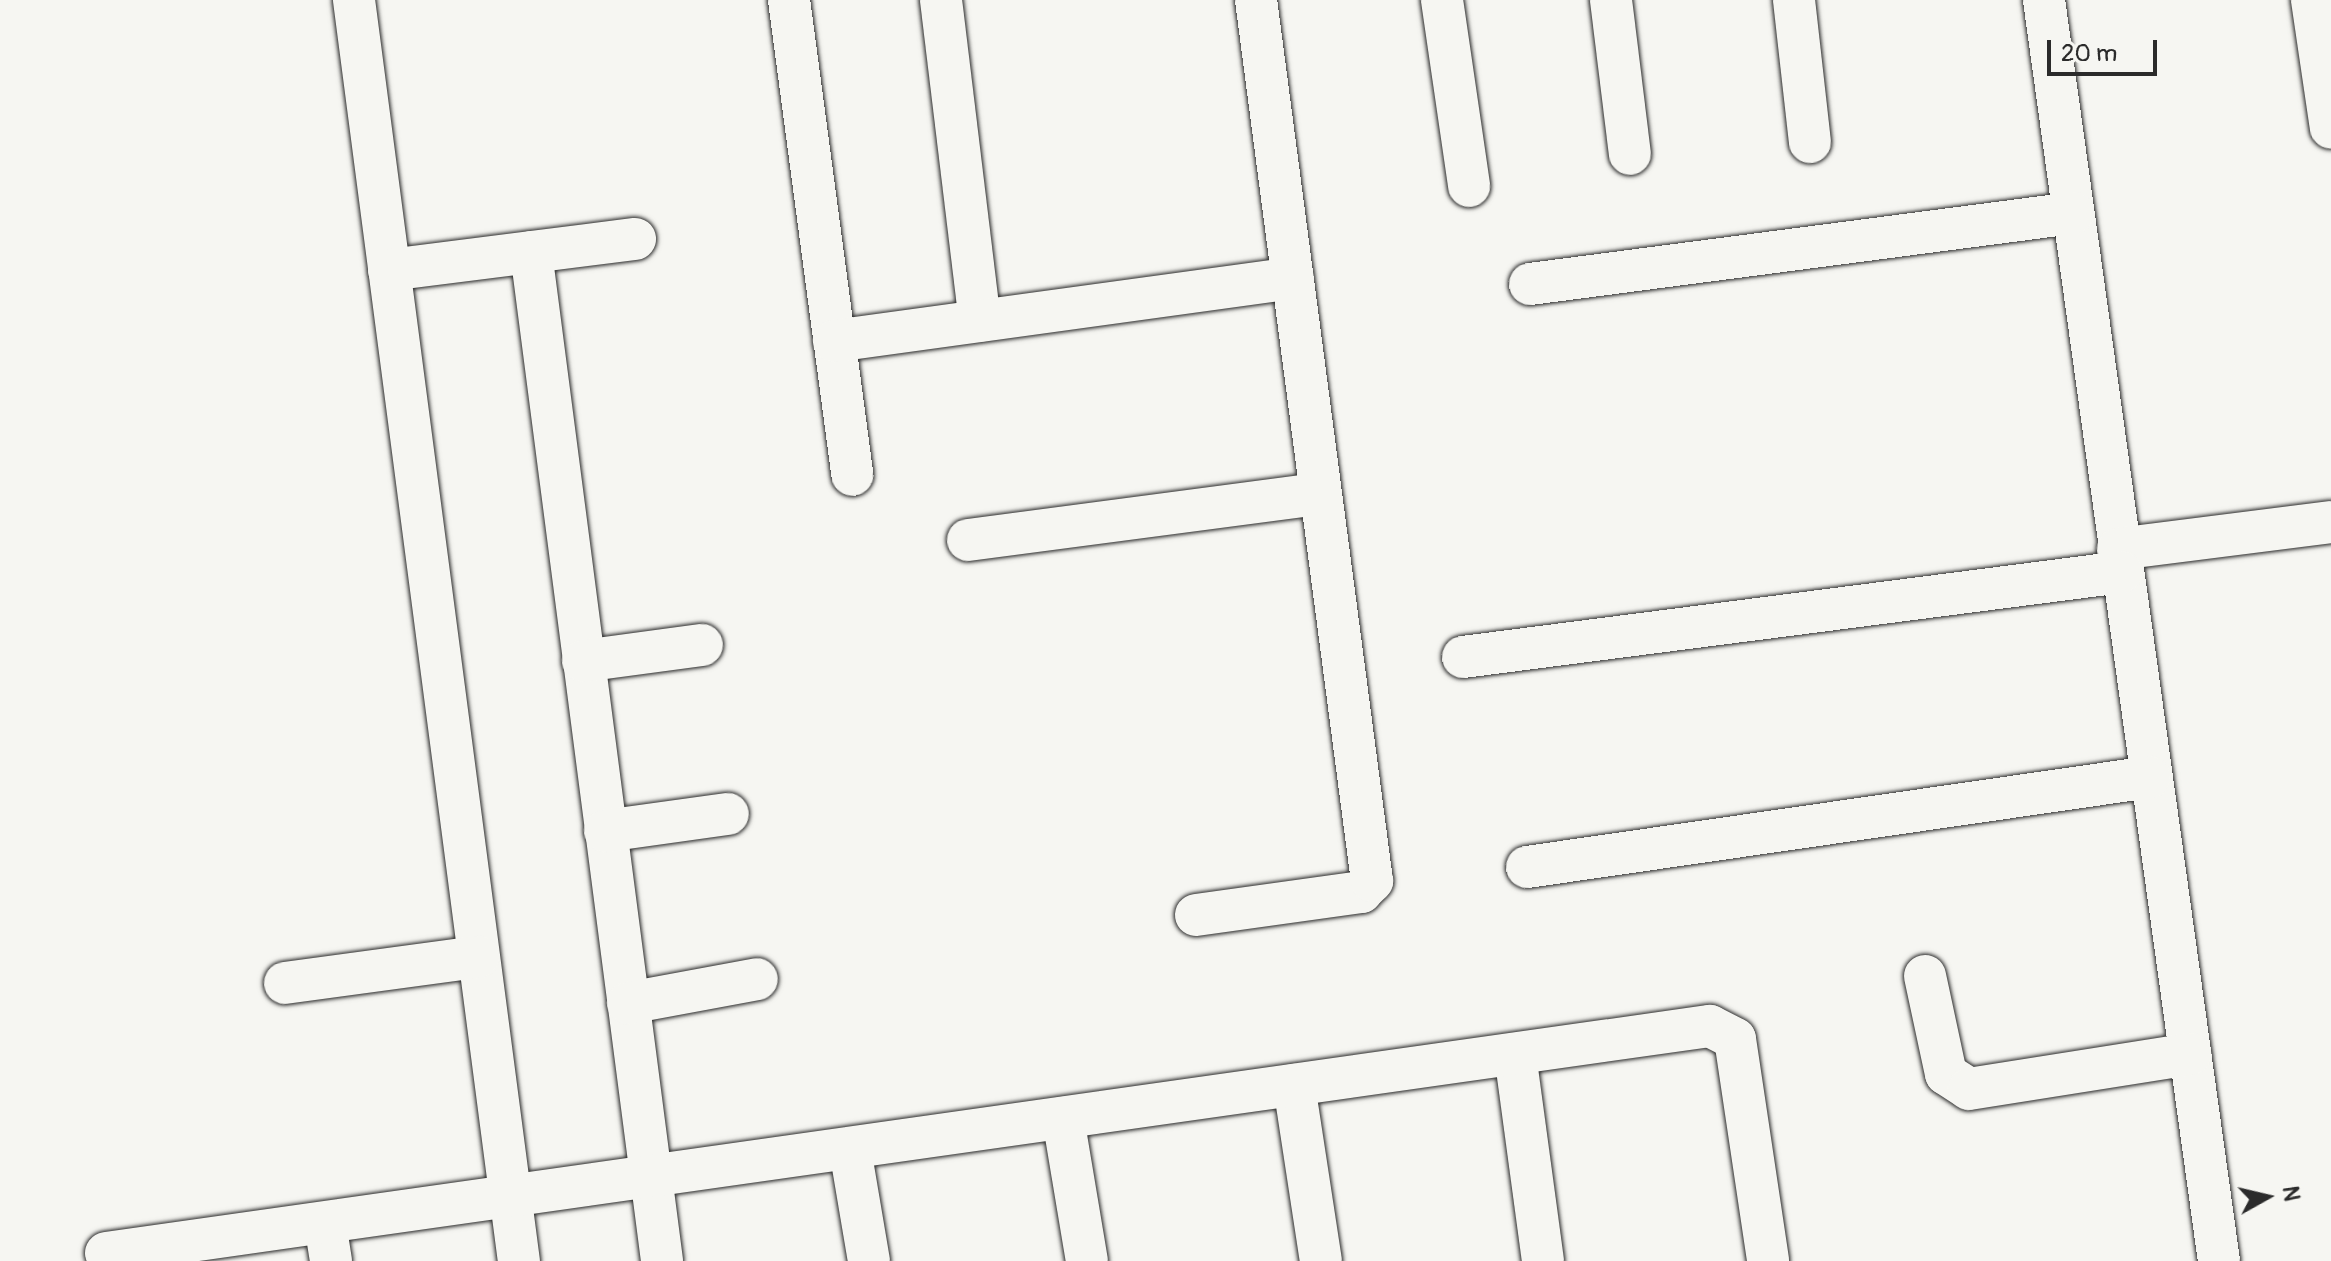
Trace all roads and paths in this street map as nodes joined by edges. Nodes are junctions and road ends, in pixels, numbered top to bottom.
1 (354, 0) edge
2 (789, 0) edge
3 (941, 0) edge
4 (1256, 0) edge
5 (1442, 0) edge
6 (1611, 0) edge
7 (1794, 0) edge
8 (2044, 0) edge
9 (2312, 0) edge
10 (2331, 128) edge
11 (1810, 142) dead end
12 (1630, 154) dead end
13 (1469, 186) dead end
14 (2073, 213) junction
15 (635, 239) dead end
16 (531, 252) junction
17 (389, 270) junction
18 (1293, 278) junction
19 (1530, 284) dead end
20 (980, 321) junction
21 (834, 341) junction
22 (852, 475) dead end
23 (1309, 495) dead end
24 (2331, 522) edge
25 (968, 540) dead end
26 (2120, 560) junction
27 (702, 645) dead end
28 (1463, 657) dead end
29 (583, 661) junction
30 (2150, 777) junction
31 (728, 814) dead end
32 (605, 831) junction
33 (1527, 867) dead end
34 (1196, 915) dead end
35 (478, 957) junction
36 (1925, 976) dead end
37 (757, 979) dead end
38 (285, 983) dead end
39 (628, 1003) junction
40 (1515, 1054) junction
41 (2190, 1054) junction
42 (1294, 1085) junction
43 (1063, 1118) junction
44 (850, 1149) junction
45 (650, 1177) junction
46 (510, 1197) junction
47 (328, 1242) edge
48 (106, 1253) dead end
49 (519, 1261) edge
50 (662, 1261) edge
51 (869, 1261) edge
52 (1087, 1261) edge
53 (1321, 1261) edge
54 (1543, 1261) edge
55 (1768, 1261) edge
56 (2219, 1261) edge

1 - 17 street
2 - 21 street
3 - 20 street
4 - 18 street
5 - 13 street
6 - 12 street
7 - 11 street
8 - 14 street
9 - 10 street
14 - 19 street
14 - 26 street
15 - 16 street
16 - 17 street
16 - 29 street
17 - 35 street
18 - 20 street
18 - 34 street
20 - 21 street
21 - 22 street
23 - 25 street
24 - 26 street
26 - 28 street
26 - 30 street
27 - 29 street
29 - 32 street
30 - 33 street
30 - 41 street
31 - 32 street
32 - 39 street
35 - 38 street
35 - 46 street
36 - 41 street
37 - 39 street
39 - 45 street
40 - 42 street
40 - 54 street
40 - 55 street
41 - 56 street
42 - 43 street
42 - 53 street
43 - 44 street
43 - 52 street
44 - 45 street
44 - 51 street
45 - 46 street
45 - 50 street
46 - 47 street
46 - 49 street
47 - 48 street

